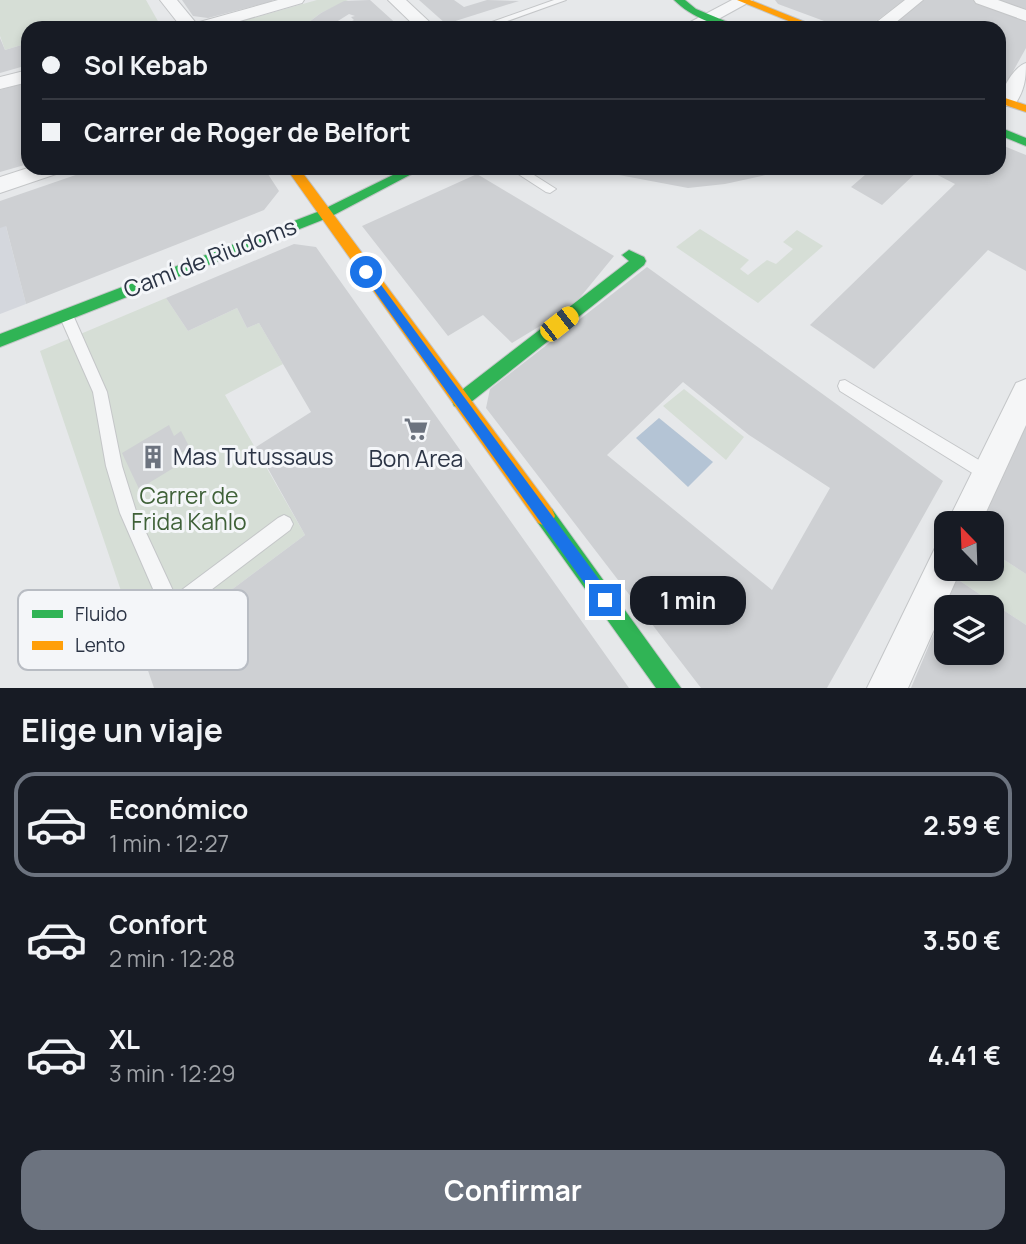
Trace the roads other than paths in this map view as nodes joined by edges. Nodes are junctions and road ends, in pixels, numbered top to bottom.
1 (168, 0) edge
2 (296, 0) edge
3 (396, 0) edge
4 (562, 0) edge
5 (680, 0) edge
6 (744, 0) edge
7 (915, 0) edge
8 (982, 0) edge
9 (1026, 16) edge
10 (710, 17) junction
11 (185, 21) edge
12 (222, 21) edge
13 (419, 21) edge
14 (499, 21) edge
15 (702, 21) edge
16 (720, 21) edge
17 (797, 21) edge
18 (887, 21) edge
19 (1026, 69) edge
20 (21, 78) edge
21 (0, 83) edge
22 (1006, 96) edge
23 (1006, 101) edge
24 (1026, 109) edge
25 (1006, 134) edge
26 (1026, 142) edge
27 (30, 175) edge
28 (297, 175) edge
29 (403, 175) edge
30 (527, 175) edge
31 (0, 185) edge
32 (550, 189) dead end
33 (325, 214) junction
34 (629, 255) dead end
35 (66, 315) junction
36 (0, 321) edge
37 (3, 340) edge
38 (845, 386) dead end
39 (1026, 392) edge
40 (460, 401) junction
41 (988, 474) junction
42 (970, 511) edge
43 (284, 524) dead end
44 (937, 581) edge
45 (164, 590) edge
46 (197, 590) edge
47 (670, 688) edge
48 (887, 688) edge

1 - 11 street
2 - 12 street
3 - 13 street
4 - 14 lane
5 - 10 street
6 - 10 street
6 - 17 street
7 - 18 street
8 - 9 street
10 - 15 street
10 - 16 street
19 - 22 street
20 - 21 street
23 - 24 street
25 - 26 street
27 - 31 street
28 - 33 street
29 - 33 street, Camí de Riudoms
30 - 32 lane
33 - 35 street, Camí de Riudoms
33 - 40 street
34 - 40 street
35 - 37 street, Camí de Riudoms
35 - 45 lane
36 - 37 lane
38 - 41 lane
39 - 41 street
40 - 47 street
41 - 42 street
43 - 46 lane
44 - 48 street

